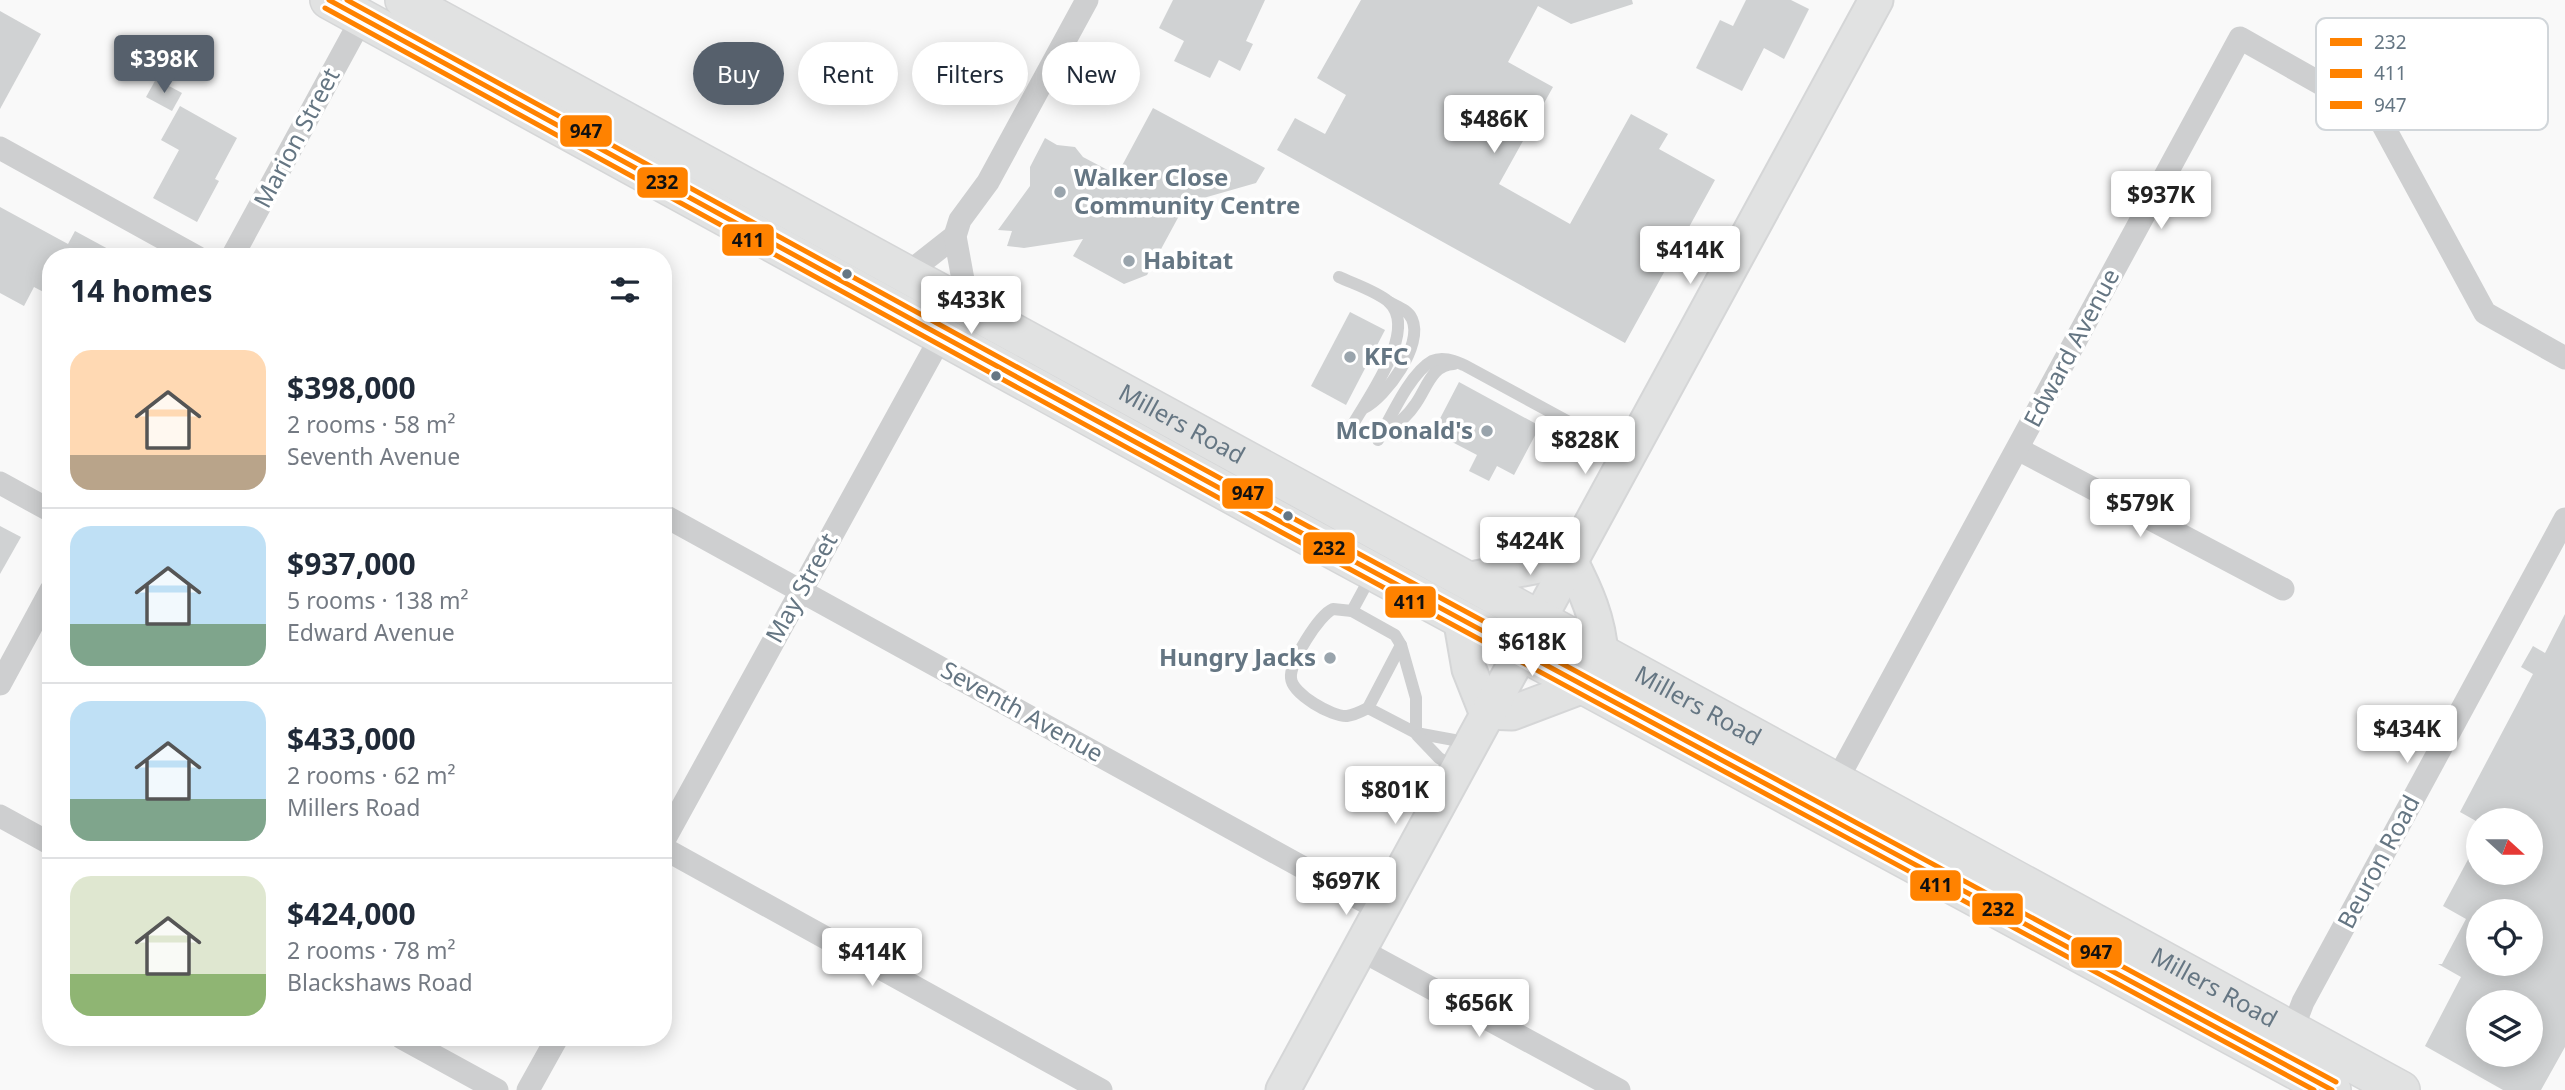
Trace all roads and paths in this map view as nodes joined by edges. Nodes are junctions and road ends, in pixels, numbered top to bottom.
1 (329, 0) edge
2 (1087, 0) edge
3 (1876, 0) edge
4 (409, 1) edge
5 (362, 18) junction
6 (2316, 81) edge
7 (2386, 130) edge
8 (0, 148) edge
9 (955, 236) junction
10 (181, 248) edge
11 (237, 248) edge
12 (908, 273) junction
13 (1339, 277) dead end
14 (957, 301) junction
15 (942, 335) junction
16 (2565, 358) edge
17 (1569, 422) dead end
18 (1352, 426) dead end
19 (1378, 440) dead end
20 (2018, 449) junction
21 (0, 483) edge
22 (42, 506) edge
23 (2565, 519) edge
24 (672, 520) edge
25 (1570, 560) junction
26 (1373, 571) junction
27 (1466, 580) junction
28 (2283, 589) dead end
29 (800, 590) junction
30 (42, 607) edge
31 (1352, 611) junction
32 (1460, 617) junction
33 (1529, 635) junction
34 (1401, 645) junction
35 (1593, 670) junction
36 (0, 684) edge
37 (1368, 708) junction
38 (1486, 712) junction
39 (1416, 733) junction
40 (1462, 758) junction
41 (1837, 780) junction
42 (0, 816) edge
43 (672, 825) edge
44 (42, 839) edge
45 (672, 853) edge
46 (1380, 910) junction
47 (1359, 949) junction
48 (2292, 1031) junction
49 (417, 1046) edge
50 (553, 1046) edge
51 (497, 1090) edge
52 (528, 1090) edge
53 (1101, 1090) edge
54 (1283, 1090) edge
55 (1619, 1090) edge
56 (2334, 1090) edge
57 (2401, 1090) edge

1 - 5 main road, Millers Road
2 - 9 street
3 - 25 main road
4 - 12 main road, Millers Road
5 - 11 street, Marion Street
5 - 15 main road, Millers Road
6 - 20 street, Edward Avenue
7 - 16 street, Edward Avenue
8 - 10 street
9 - 12 street
9 - 14 street, May Street
12 - 14 main road, Millers Road
13 - 18 lane
14 - 15 street, May Street
14 - 27 main road, Millers Road
15 - 26 main road, Millers Road
15 - 29 street, May Street
17 - 19 lane
20 - 28 street
20 - 41 street, Edward Avenue
21 - 22 street
23 - 48 street, Beuron Road
24 - 29 street, Seventh Avenue
25 - 27 main road
25 - 33 main road
25 - 35 main road
26 - 31 lane
26 - 32 main road, Millers Road
27 - 33 main road, Millers Road
29 - 43 street, May Street
29 - 46 street, Seventh Avenue
30 - 36 street
31 - 34 lane
31 - 37 lane
32 - 33 main road, Millers Road
32 - 38 main road
33 - 35 main road, Millers Road
33 - 38 main road
34 - 37 lane
34 - 39 lane
35 - 38 main road
35 - 41 main road, Millers Road
35 - 56 main road, Millers Road
37 - 39 lane
38 - 40 main road
39 - 40 lane
39 - 40 lane
40 - 46 main road
41 - 48 main road, Millers Road
42 - 44 street
45 - 53 street
46 - 47 main road
47 - 54 main road
47 - 55 street
48 - 56 street
48 - 57 main road, Millers Road
49 - 51 street
50 - 52 street

